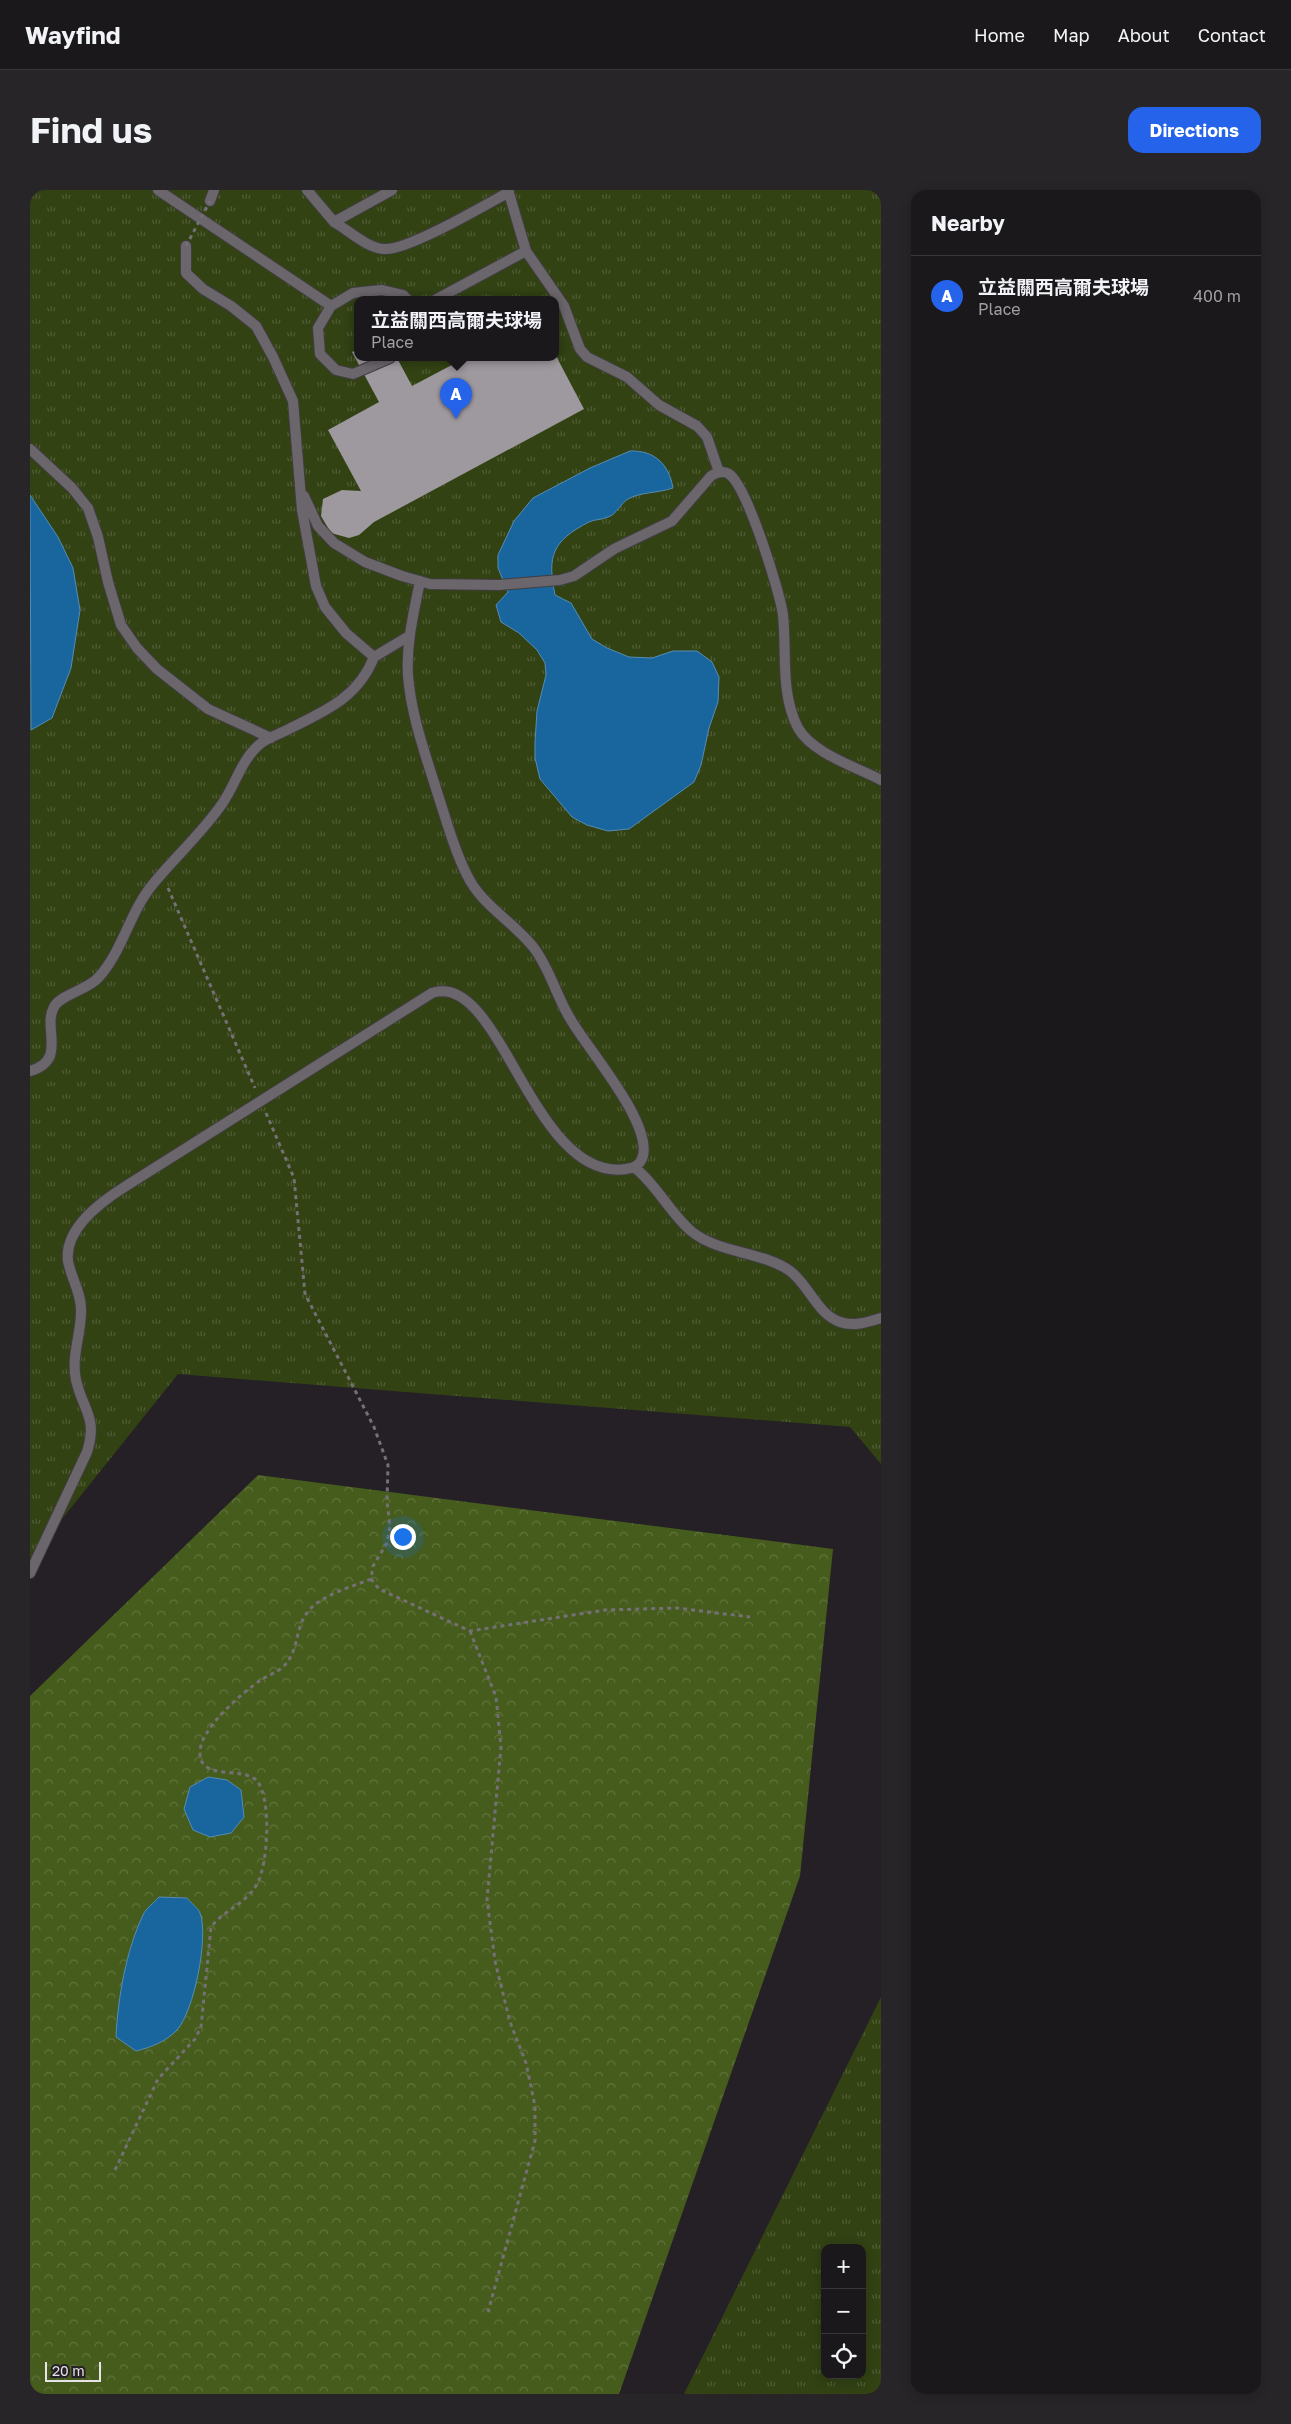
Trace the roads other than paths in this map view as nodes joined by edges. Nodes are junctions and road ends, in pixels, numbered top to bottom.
1 (158, 190) edge
2 (214, 190) edge
3 (307, 190) edge
4 (392, 190) edge
5 (508, 191) edge
6 (210, 201) road end
7 (334, 222) junction
8 (186, 246) road end
9 (526, 251) junction
10 (404, 296) edge
11 (442, 296) edge
12 (557, 296) edge
13 (559, 299) edge
14 (331, 306) junction
15 (383, 361) edge
16 (30, 449) edge
17 (719, 472) junction
18 (300, 480) junction
19 (420, 581) junction
20 (409, 636) junction
21 (374, 657) junction
22 (271, 738) junction
23 (881, 780) edge
24 (30, 1070) edge
25 (635, 1168) junction
26 (881, 1318) edge
27 (30, 1573) edge

1 - 14 lane
2 - 6 lane
3 - 7 lane
4 - 7 lane
5 - 7 lane
5 - 9 lane
8 - 18 lane
9 - 11 lane
9 - 12 lane
10 - 14 lane
13 - 17 lane
14 - 15 lane
16 - 22 lane
17 - 19 lane
17 - 23 lane
18 - 19 lane
18 - 21 lane
19 - 20 lane
20 - 21 lane
20 - 25 lane
21 - 22 lane
22 - 24 lane
25 - 26 lane
25 - 27 lane, bridge

